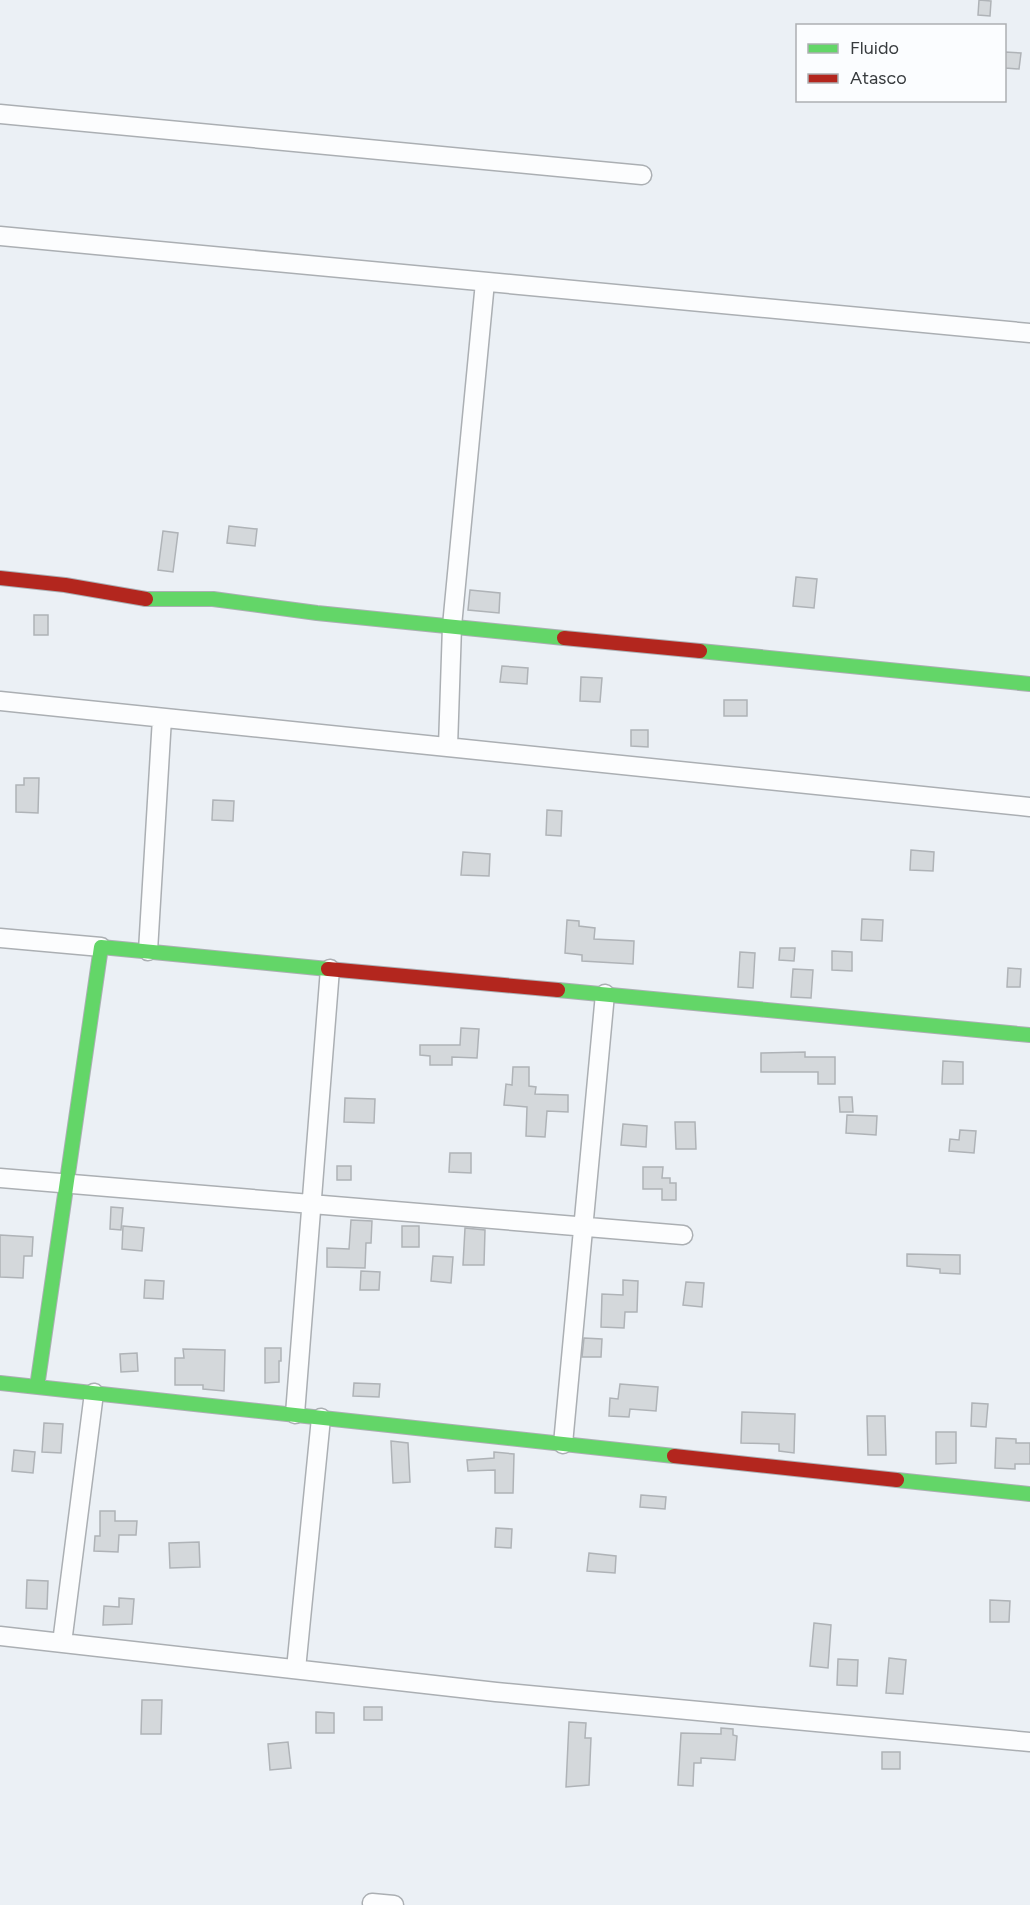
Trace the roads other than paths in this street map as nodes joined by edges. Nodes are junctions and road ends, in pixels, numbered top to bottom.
1 (0, 114) edge
2 (642, 175) dead end
3 (0, 236) edge
4 (485, 282) junction
5 (1030, 333) edge
6 (0, 578) edge
7 (452, 626) junction
8 (1030, 684) edge
9 (0, 701) edge
10 (162, 718) junction
11 (448, 747) junction
12 (1030, 807) edge
13 (0, 938) edge
14 (101, 947) junction
15 (148, 951) junction
16 (330, 969) junction
17 (605, 994) junction
18 (1030, 1035) edge
19 (0, 1178) edge
20 (67, 1183) junction
21 (312, 1204) junction
22 (584, 1227) junction
23 (683, 1235) dead end
24 (0, 1383) edge
25 (38, 1387) junction
26 (94, 1393) junction
27 (295, 1414) junction
28 (321, 1418) junction
29 (563, 1444) junction
30 (1030, 1494) edge
31 (0, 1636) edge
32 (62, 1643) junction
33 (296, 1670) junction
34 (1030, 1742) edge
35 (372, 1903) dead end
36 (394, 1905) edge

1 - 2 street
3 - 4 street
4 - 5 street
4 - 7 street
6 - 7 street
7 - 8 street
7 - 11 street
9 - 10 street
10 - 11 street
10 - 15 street
11 - 12 street
13 - 14 street
14 - 15 street
14 - 20 street
15 - 16 street
16 - 17 street
16 - 21 street
17 - 18 street
17 - 22 street
19 - 20 street
20 - 21 street
20 - 25 street
21 - 22 street
21 - 27 street
22 - 23 street
22 - 29 street
24 - 25 street
25 - 26 street
26 - 27 street
26 - 32 street
27 - 28 street
28 - 29 street
28 - 33 street
29 - 30 street
31 - 32 street
32 - 33 street
33 - 34 street
35 - 36 street

